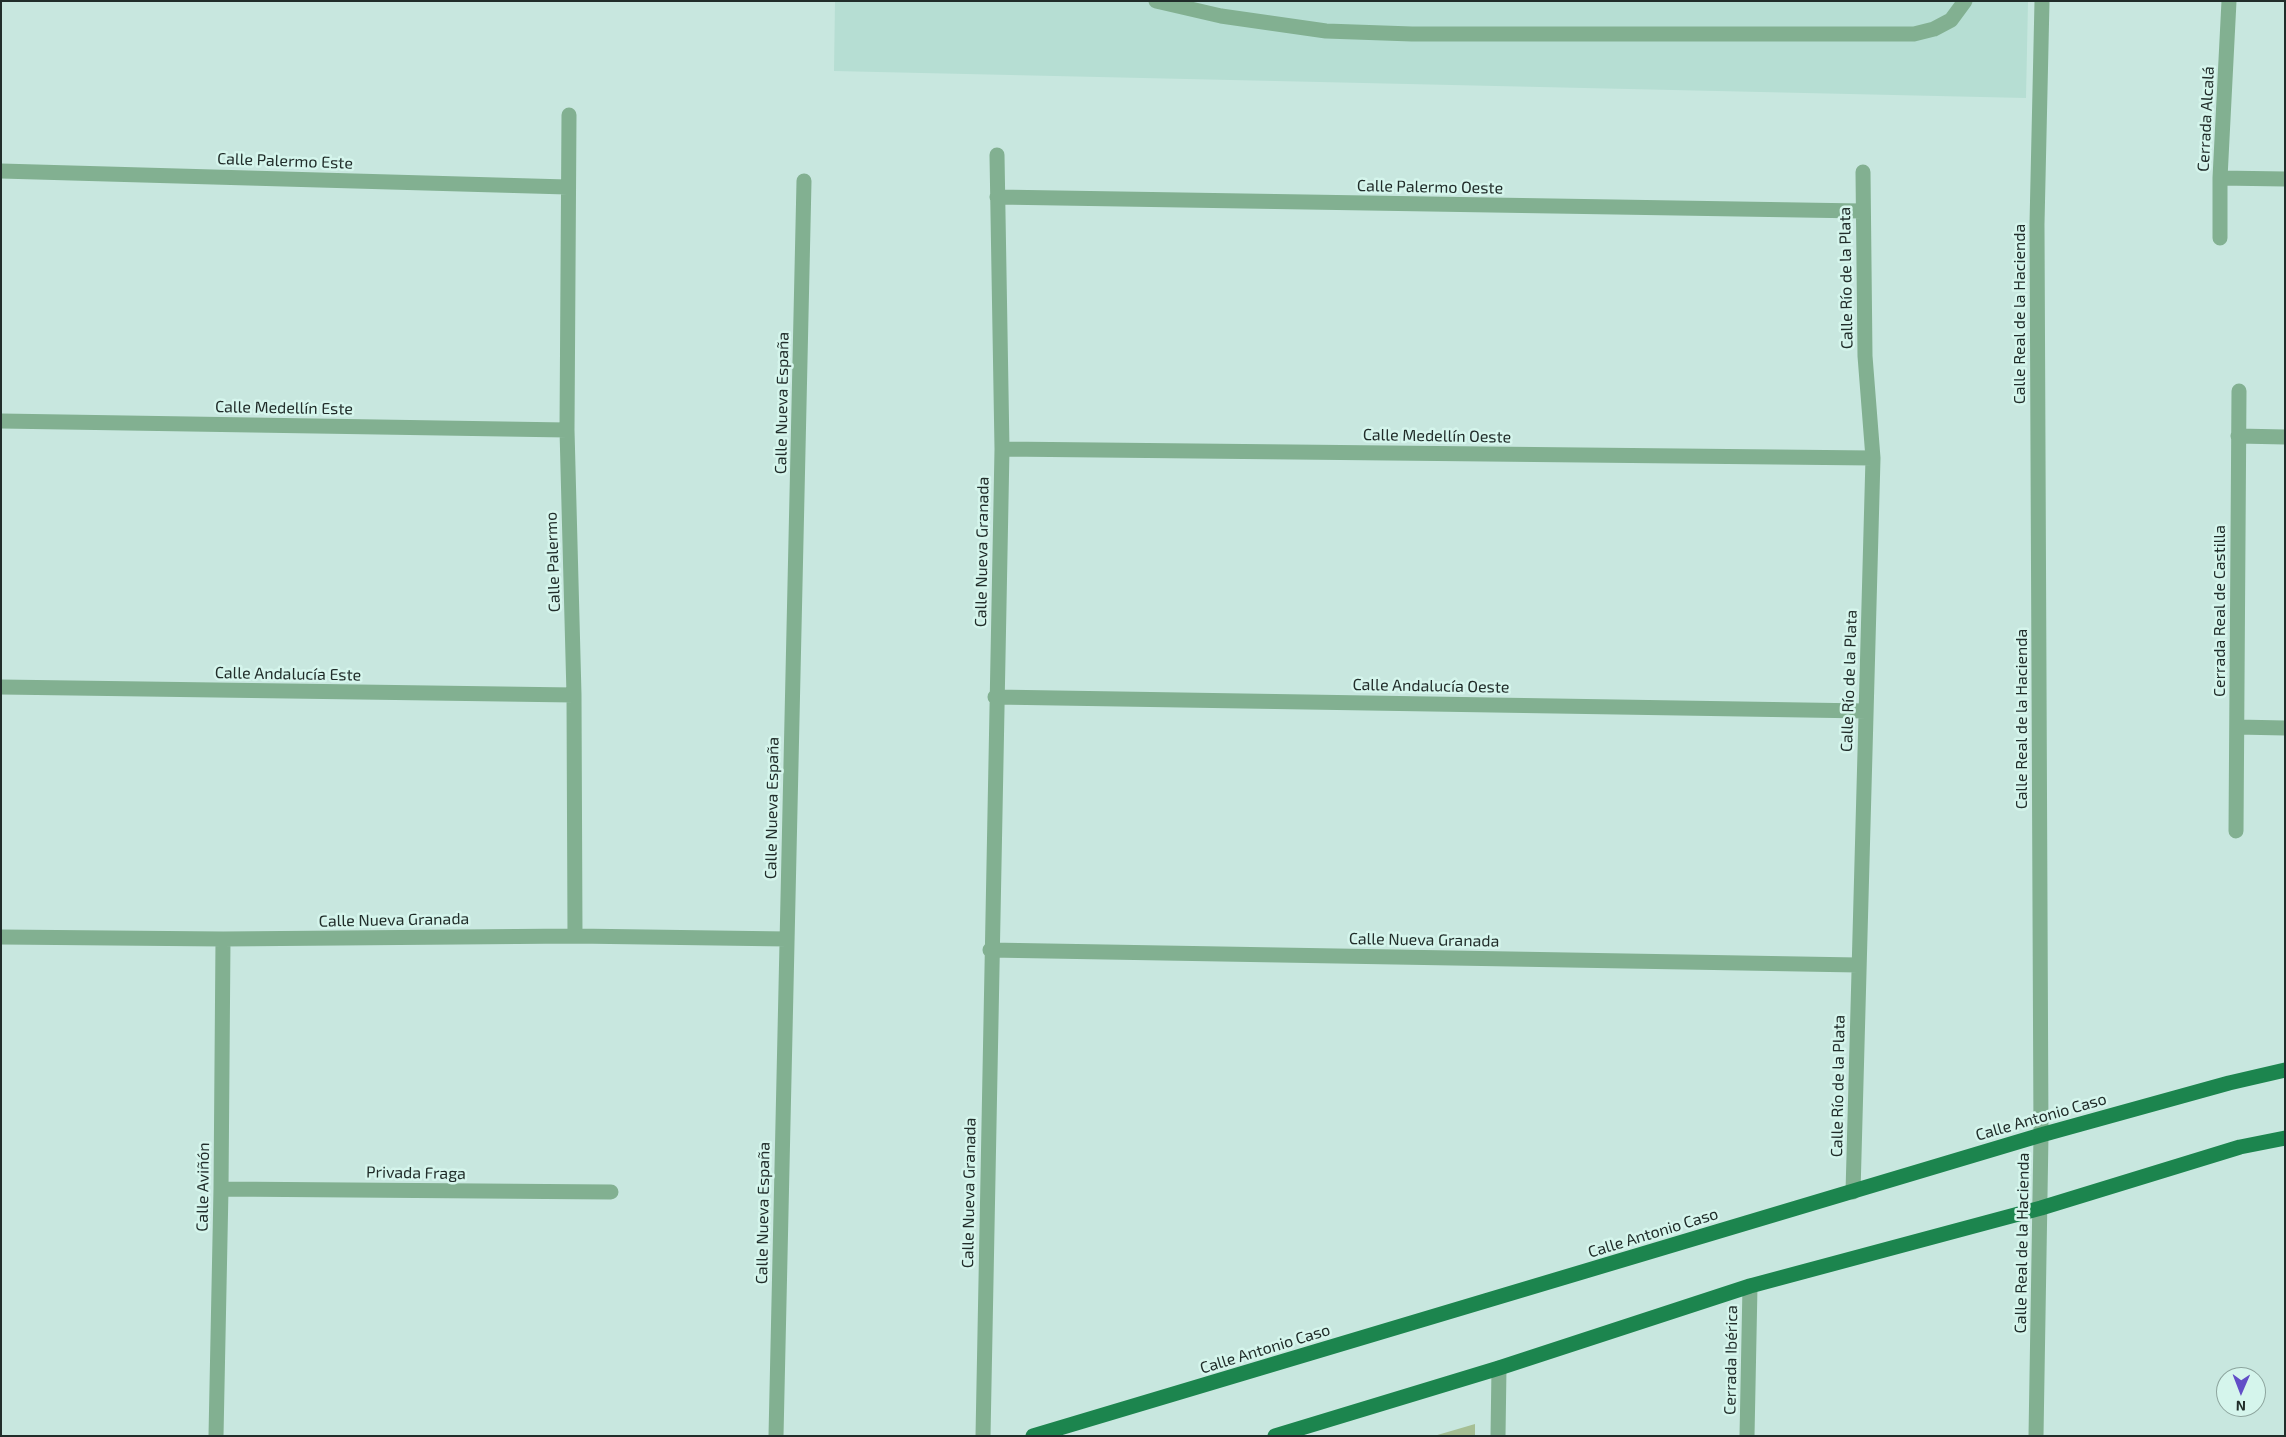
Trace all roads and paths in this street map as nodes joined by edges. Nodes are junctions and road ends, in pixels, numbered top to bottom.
1 (1156, 1) edge
2 (1965, 1) edge
3 (2042, 1) edge
4 (2229, 1) edge
5 (568, 115) dead end
6 (997, 155) dead end
7 (1, 171) edge
8 (1863, 172) dead end
9 (2220, 178) junction
10 (2285, 179) edge
11 (804, 181) dead end
12 (567, 187) junction
13 (996, 197) junction
14 (1862, 211) junction
15 (2220, 238) dead end
16 (2239, 391) dead end
17 (1, 421) edge
18 (567, 430) junction
19 (2238, 436) junction
20 (2285, 437) edge
21 (1002, 449) junction
22 (1872, 458) junction
23 (1, 687) edge
24 (574, 695) junction
25 (996, 697) junction
26 (1866, 711) junction
27 (2236, 727) junction
28 (2285, 728) edge
29 (2236, 831) dead end
30 (576, 936) junction
31 (1, 937) edge
32 (223, 939) junction
33 (786, 939) junction
34 (990, 950) junction
35 (1858, 965) junction
36 (2285, 1070) edge
37 (2041, 1134) junction
38 (2285, 1138) edge
39 (221, 1189) junction
40 (611, 1192) dead end
41 (1853, 1192) junction
42 (2040, 1208) junction
43 (1750, 1286) junction
44 (1499, 1368) junction
45 (216, 1436) edge
46 (776, 1436) edge
47 (982, 1436) edge
48 (1033, 1436) edge
49 (1275, 1436) edge
50 (1498, 1436) edge
51 (1747, 1436) edge
52 (2036, 1436) edge

1 - 2 street
3 - 37 street, Calle Real de la Hacienda
4 - 9 street, Cerrada Alcalá
5 - 12 street, Calle Palermo
6 - 13 street, Calle Nueva Granada
7 - 12 street, Calle Palermo Este
8 - 14 street, Calle Río de la Plata
9 - 10 street
9 - 15 street, Cerrada Alcalá
11 - 33 street, Calle Nueva España
12 - 18 street, Calle Palermo
13 - 14 street, Calle Palermo Oeste
13 - 21 street, Calle Nueva Granada
14 - 22 street, Calle Río de la Plata
16 - 19 street, Cerrada Real de Castilla
17 - 18 street, Calle Medellín Este
18 - 24 street, Calle Palermo
19 - 20 street
19 - 27 street, Cerrada Real de Castilla
21 - 22 street, Calle Medellín Oeste
21 - 25 street, Calle Nueva Granada
22 - 26 street, Calle Río de la Plata
23 - 24 street, Calle Andalucía Este
24 - 30 street, Calle Palermo
25 - 26 street, Calle Andalucía Oeste
25 - 34 street, Calle Nueva Granada
26 - 35 street, Calle Río de la Plata
27 - 28 street
27 - 29 street, Cerrada Real de Castilla
30 - 32 street, Calle Nueva Granada
30 - 33 street, Calle Nueva Granada
31 - 32 street, Calle Nueva Granada
32 - 39 street, Calle Aviñón
33 - 46 street, Calle Nueva España
34 - 35 street, Calle Nueva Granada
34 - 47 street, Calle Nueva Granada
35 - 41 street, Calle Río de la Plata
36 - 37 main road, Calle Antonio Caso
37 - 41 main road, Calle Antonio Caso
37 - 42 street, Calle Real de la Hacienda
38 - 42 main road
39 - 40 street, Privada Fraga
39 - 45 street, Calle Aviñón
41 - 48 main road, Calle Antonio Caso
42 - 43 main road
42 - 52 street, Calle Real de la Hacienda
43 - 44 main road
43 - 51 street, Cerrada Ibérica
44 - 49 main road
44 - 50 street

